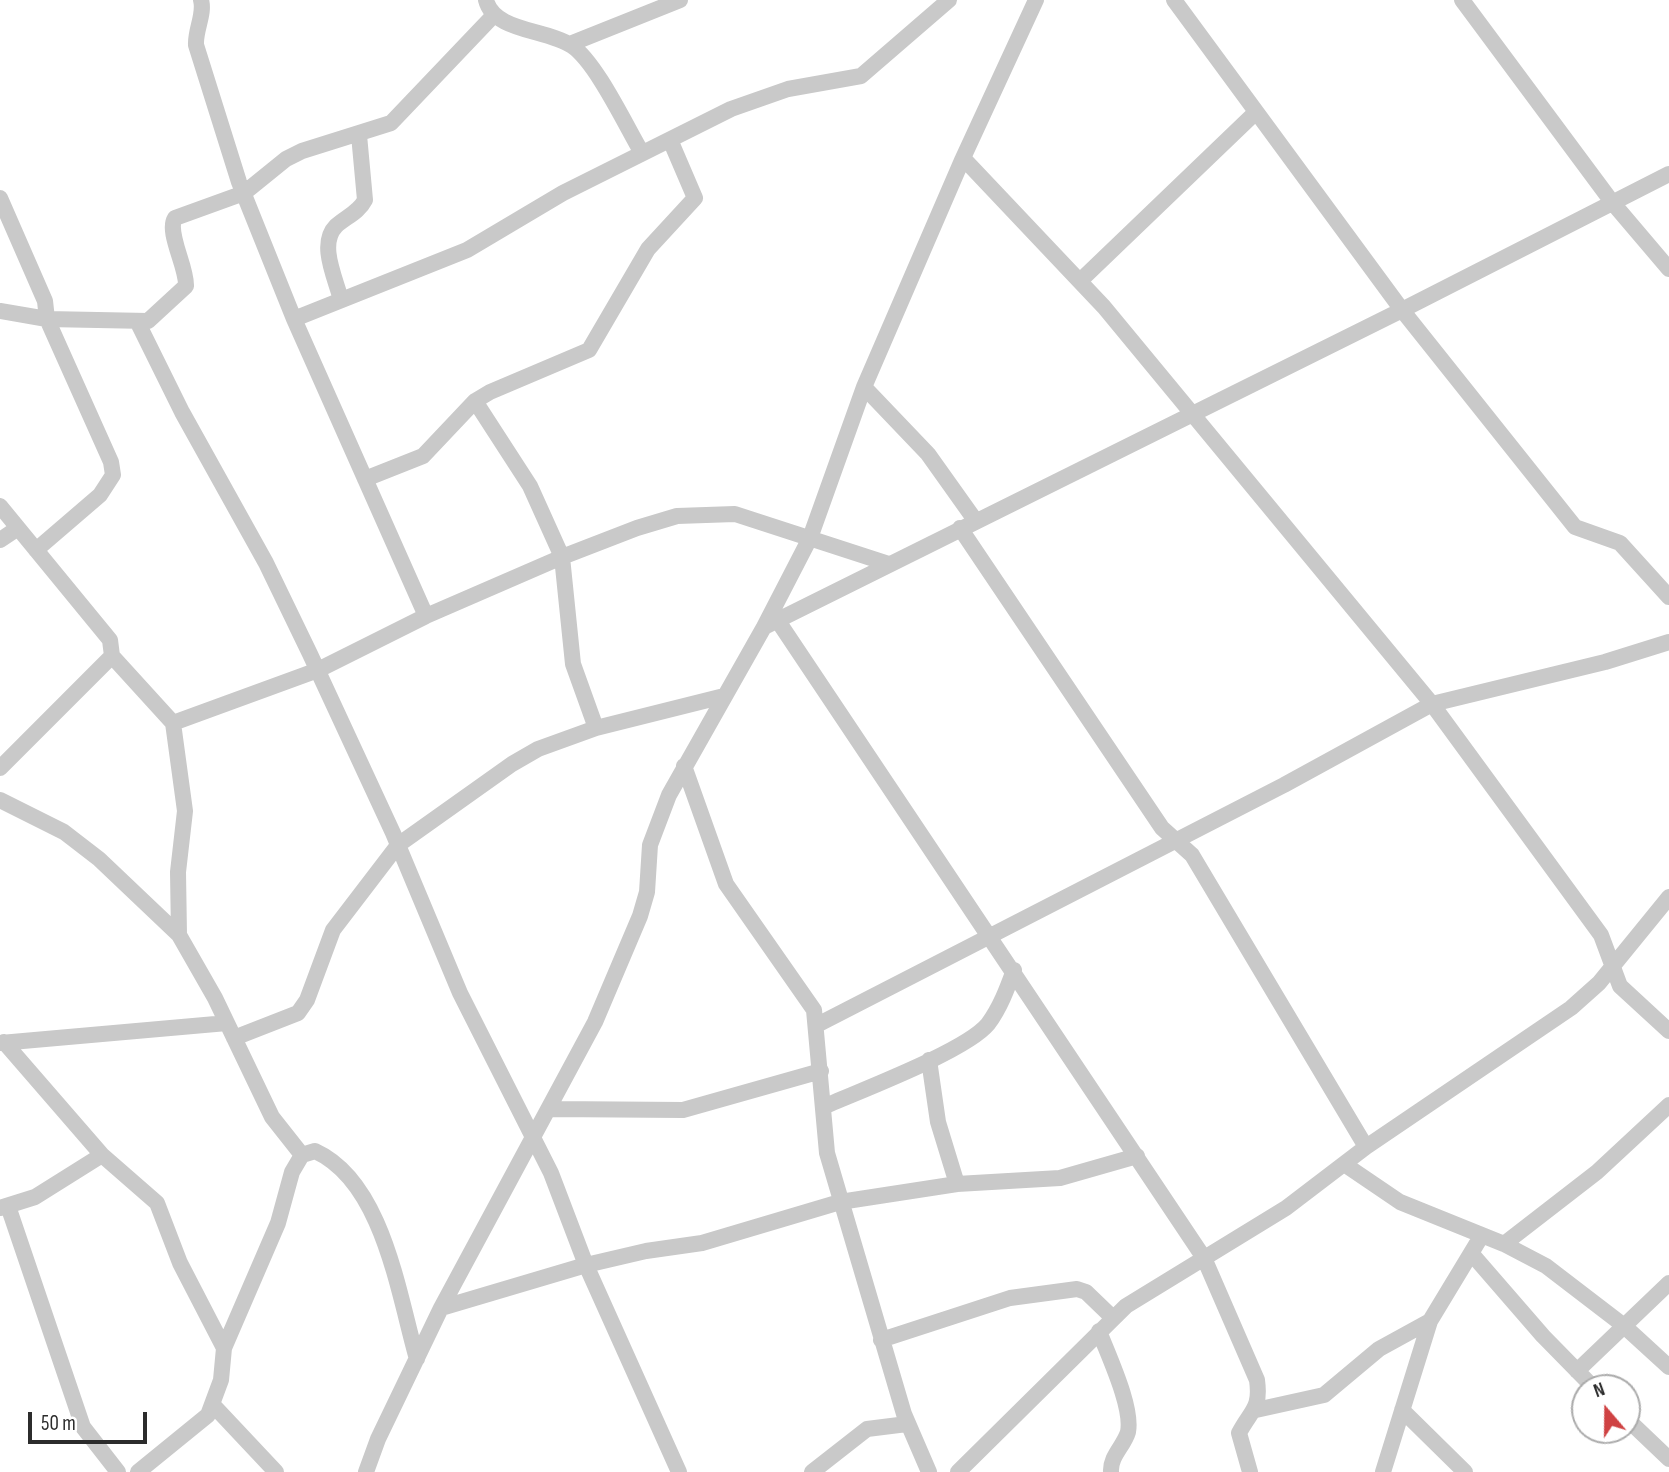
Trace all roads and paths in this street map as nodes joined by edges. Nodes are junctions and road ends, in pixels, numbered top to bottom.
1 (486, 0) edge
2 (680, 0) edge
3 (949, 0) edge
4 (1036, 0) edge
5 (1174, 0) edge
6 (1462, 0) edge
7 (207, 2) edge
8 (493, 16) junction
9 (570, 44) junction
10 (1255, 113) junction
11 (359, 135) junction
12 (671, 142) junction
13 (642, 153) junction
14 (963, 158) junction
15 (1669, 174) edge
16 (244, 193) junction
17 (0, 198) edge
18 (1612, 202) junction
19 (1669, 270) edge
20 (1081, 280) junction
21 (341, 300) junction
22 (1402, 310) junction
23 (0, 311) edge
24 (47, 319) junction
25 (294, 319) junction
26 (138, 323) junction
27 (864, 387) junction
28 (475, 401) junction
29 (1191, 414) junction
30 (365, 479) junction
31 (0, 506) edge
32 (967, 524) junction
33 (18, 528) junction
34 (810, 538) junction
35 (0, 540) edge
36 (36, 550) junction
37 (562, 557) junction
38 (890, 564) junction
39 (1669, 597) edge
40 (426, 616) junction
41 (771, 624) junction
42 (1669, 642) edge
43 (112, 656) junction
44 (318, 670) junction
45 (724, 696) junction
46 (1432, 704) junction
47 (173, 723) junction
48 (596, 727) junction
49 (684, 766) junction
50 (0, 768) edge
51 (0, 800) edge
52 (1177, 841) junction
53 (398, 845) junction
54 (1669, 897) edge
55 (179, 935) junction
56 (991, 936) junction
57 (1613, 966) junction
58 (1014, 970) junction
59 (817, 1025) junction
60 (231, 1030) junction
61 (1669, 1031) edge
62 (2, 1042) edge
63 (929, 1060) junction
64 (821, 1071) junction
65 (1669, 1105) edge
66 (823, 1107) junction
67 (551, 1109) junction
68 (534, 1137) junction
69 (1366, 1147) junction
70 (102, 1155) junction
71 (302, 1155) junction
72 (1137, 1156) junction
73 (1344, 1164) junction
74 (957, 1184) junction
75 (840, 1202) junction
76 (4, 1207) edge
77 (1482, 1235) junction
78 (1504, 1244) junction
79 (1471, 1253) junction
80 (1204, 1258) junction
81 (586, 1265) junction
82 (1669, 1283) edge
83 (442, 1308) junction
84 (1113, 1318) junction
85 (1430, 1321) junction
86 (1623, 1325) junction
87 (1099, 1331) junction
88 (881, 1340) junction
89 (224, 1348) junction
90 (417, 1359) junction
91 (1669, 1367) edge
92 (1577, 1371) junction
93 (1580, 1374) edge
94 (214, 1405) junction
95 (1255, 1410) junction
96 (1402, 1410) junction
97 (908, 1424) junction
98 (1641, 1432) edge
99 (1669, 1459) edge
100 (118, 1472) edge
101 (138, 1472) edge
102 (276, 1472) edge
103 (366, 1472) edge
104 (679, 1472) edge
105 (813, 1472) edge
106 (929, 1472) edge
107 (958, 1472) edge
108 (1111, 1472) edge
109 (1250, 1472) edge
110 (1384, 1472) edge
111 (1465, 1472) edge

1 - 8 street
2 - 9 street
3 - 12 street
4 - 14 street
5 - 10 street
6 - 18 street
7 - 16 street
8 - 9 street
8 - 11 street
9 - 13 street
10 - 20 street
10 - 22 street
11 - 16 street
11 - 21 street
12 - 13 street
12 - 28 street
13 - 21 street
14 - 20 street
14 - 27 street
15 - 18 street
16 - 25 street
16 - 26 street
17 - 24 street
18 - 19 street
18 - 22 street
20 - 29 street
21 - 25 street
22 - 29 street
22 - 39 street
23 - 24 street
24 - 26 street
24 - 36 street
25 - 30 street
26 - 44 street
27 - 32 street
27 - 34 street
28 - 30 street
28 - 37 street
29 - 32 street
29 - 46 street
30 - 40 street
31 - 33 street
32 - 38 street
32 - 52 street
33 - 35 street
33 - 36 street
34 - 37 street
34 - 38 street
34 - 41 street
36 - 43 street
37 - 40 street
37 - 48 street
38 - 41 street
40 - 44 street
41 - 45 street
41 - 56 street
42 - 46 street
43 - 47 street
43 - 50 street
44 - 47 street
44 - 53 street
45 - 48 street
45 - 49 street
46 - 52 street
46 - 57 street
47 - 55 street
48 - 53 street
49 - 59 street
49 - 67 street
51 - 55 street
52 - 56 street
52 - 69 street
53 - 60 street
53 - 68 street
54 - 57 street
55 - 60 street
56 - 58 street
56 - 59 street
57 - 61 street
57 - 69 street
58 - 63 street
58 - 72 street
59 - 64 street
60 - 62 street
60 - 71 street
62 - 70 street
63 - 66 street
63 - 74 street
64 - 66 street
64 - 67 street
65 - 78 street
66 - 75 street
67 - 68 street
68 - 81 street
68 - 83 street
69 - 73 street
70 - 76 street
70 - 89 street
71 - 89 street
71 - 90 street
72 - 74 street
72 - 80 street
73 - 77 street
73 - 80 street
74 - 75 street
75 - 81 street
75 - 88 street
76 - 100 street
77 - 78 street
77 - 79 street
78 - 86 street
79 - 85 street
79 - 92 street
80 - 84 street
80 - 95 street
81 - 83 street
81 - 104 street
82 - 86 street
83 - 90 street
84 - 87 street
84 - 88 street
85 - 95 street
85 - 96 street
86 - 91 street
86 - 92 street
87 - 107 street
87 - 108 street
88 - 97 street
89 - 94 street
90 - 103 street
92 - 93 street
94 - 101 street
94 - 102 street
95 - 109 street
96 - 110 street
96 - 111 street
97 - 105 street
97 - 106 street
98 - 99 street

